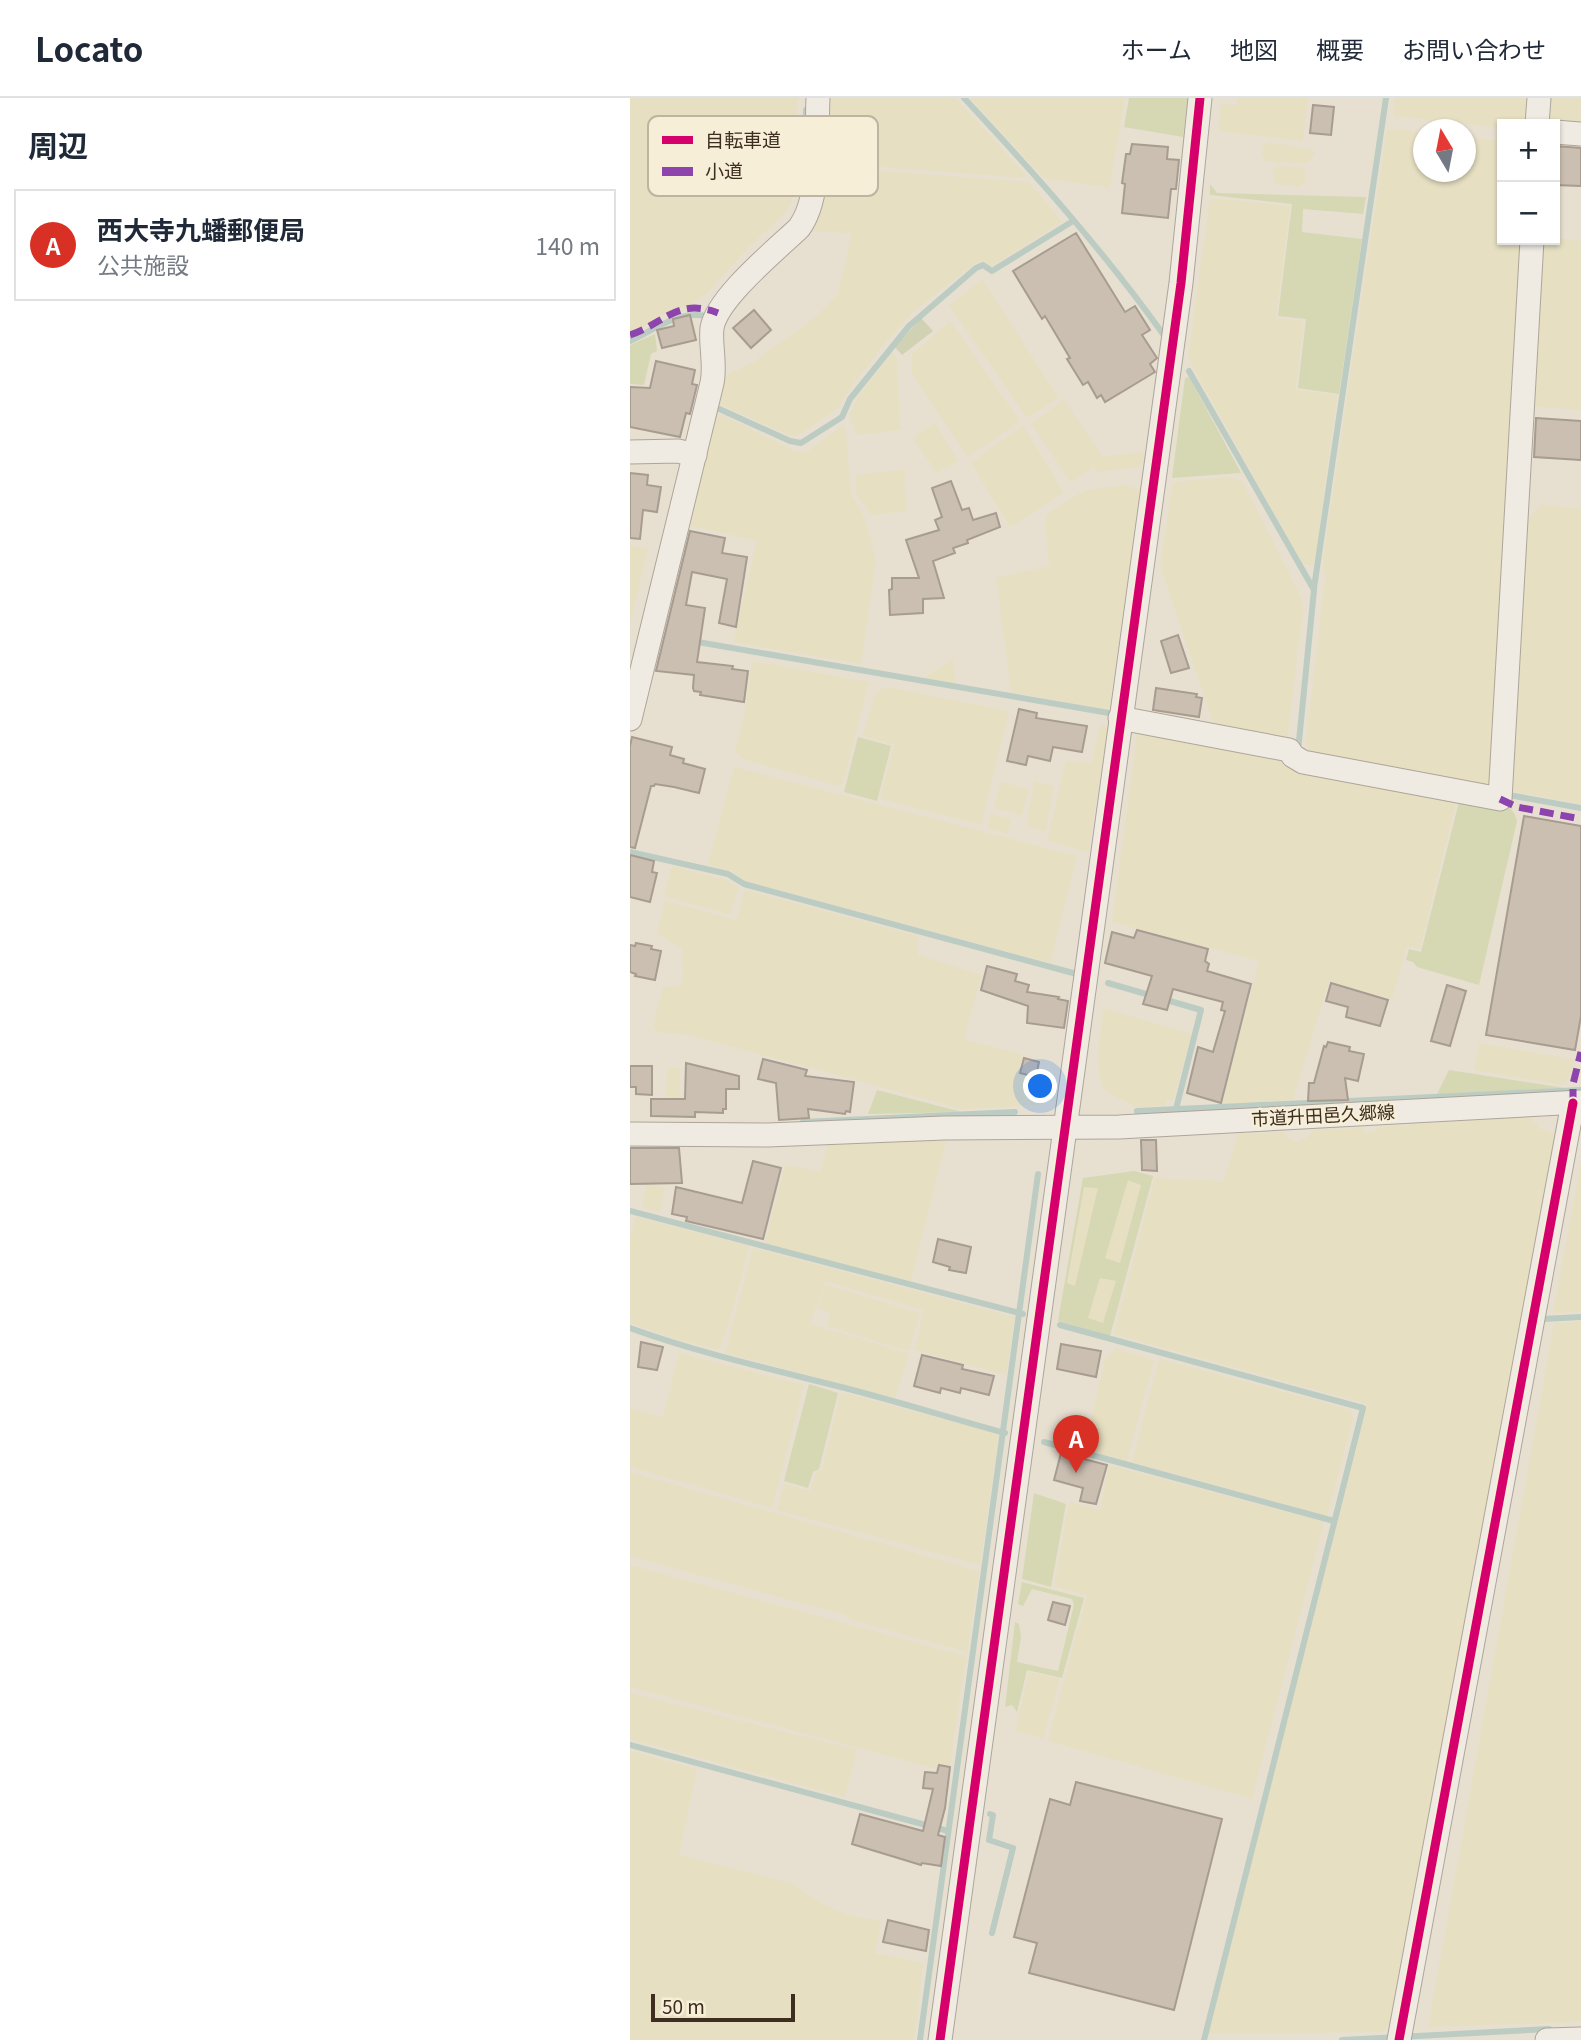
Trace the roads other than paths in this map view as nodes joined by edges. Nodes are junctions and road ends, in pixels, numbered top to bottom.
1 (818, 98) edge
2 (1200, 98) edge
3 (1539, 98) edge
4 (817, 116) edge
5 (1537, 119) edge
6 (1560, 132) edge
7 (1581, 134) edge
8 (812, 196) edge
9 (1532, 245) edge
10 (630, 452) edge
11 (688, 453) junction
12 (630, 719) edge
13 (1120, 719) junction
14 (1577, 1103) edge
15 (1066, 1126) junction
16 (630, 1134) edge
17 (1399, 2038) edge
18 (1581, 2039) edge
19 (940, 2040) edge
20 (1547, 2040) edge

1 - 4 street
2 - 13 street
3 - 5 street
6 - 7 street
8 - 11 street
9 - 13 street
10 - 11 street
11 - 12 street
13 - 15 street
14 - 15 street, 市道升田邑久郷線
14 - 17 street
15 - 16 street, 市道升田邑久郷線
15 - 19 street
18 - 20 street

